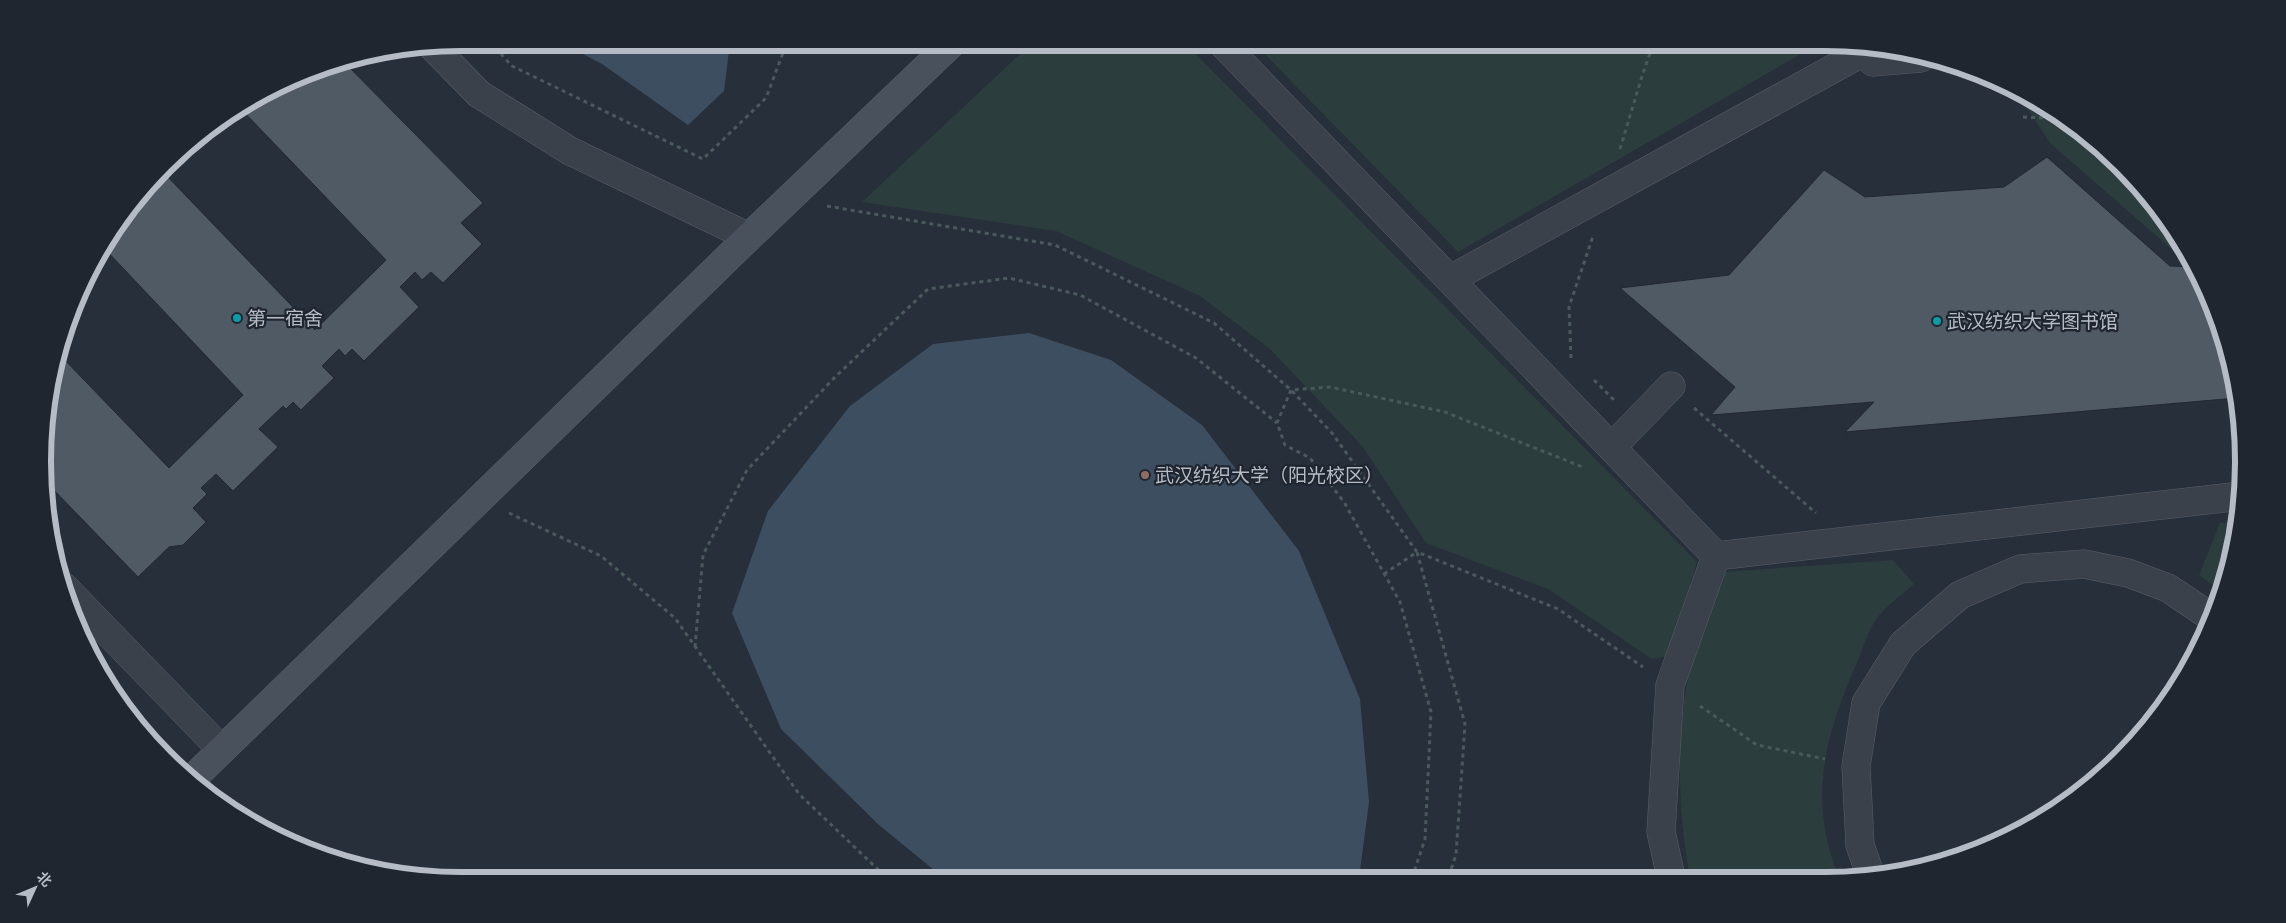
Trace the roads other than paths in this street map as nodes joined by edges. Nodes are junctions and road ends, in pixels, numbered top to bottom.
1 (944, 51) edge
2 (1230, 51) edge
3 (437, 52) edge
4 (1861, 53) edge
5 (1872, 54) edge
6 (1906, 59) edge
7 (749, 237) junction
8 (1450, 279) junction
9 (1680, 396) road end
10 (1612, 448) junction
11 (2233, 497) edge
12 (1716, 556) junction
13 (75, 598) edge
14 (2205, 614) edge
15 (222, 750) junction
16 (196, 774) edge
17 (1868, 869) edge
18 (1670, 872) edge

1 - 7 main road
2 - 8 street
3 - 7 street
4 - 8 street
5 - 6 street
7 - 15 main road
8 - 10 street
9 - 10 street
10 - 12 street
11 - 12 street
12 - 18 street
13 - 15 street
14 - 17 street
15 - 16 main road

